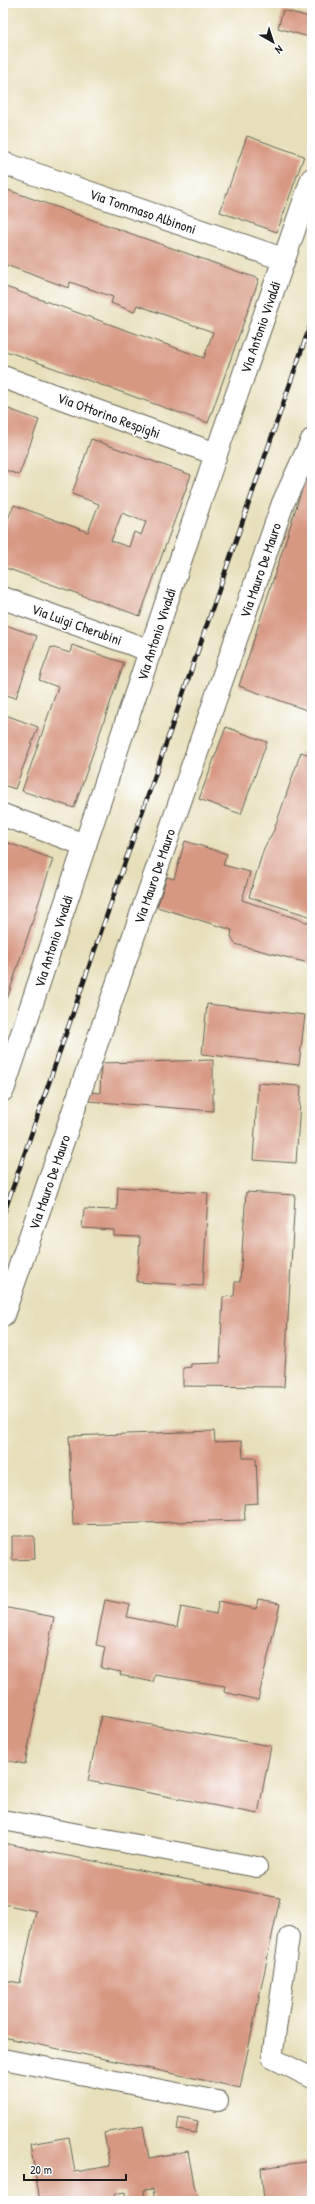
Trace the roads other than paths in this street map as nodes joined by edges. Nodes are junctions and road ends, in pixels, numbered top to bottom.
1 (3, 163) edge
2 (312, 178) edge
3 (283, 260) junction
4 (3, 377) edge
5 (312, 440) edge
6 (216, 454) junction
7 (3, 598) edge
8 (151, 651) junction
9 (3, 815) edge
10 (85, 845) junction
11 (12, 1034) edge
12 (3, 1090) edge
13 (3, 1315) edge
14 (3, 1820) edge
15 (258, 1867) dead end
16 (289, 1937) dead end
17 (3, 2059) edge
18 (312, 2078) edge
19 (218, 2101) dead end

1 - 3 street, Via Tommaso Albinoni
2 - 3 street, Via Antonio Vivaldi
3 - 6 street, Via Antonio Vivaldi
4 - 6 street, Via Ottorino Respighi
5 - 13 street, Via Mauro De Mauro
6 - 8 street, Via Antonio Vivaldi
7 - 8 street, Via Luigi Cherubini
8 - 10 street, Via Antonio Vivaldi
9 - 10 street
10 - 11 street, Via Antonio Vivaldi
11 - 12 street, Via Antonio Vivaldi
14 - 15 lane
16 - 18 lane
17 - 19 lane

